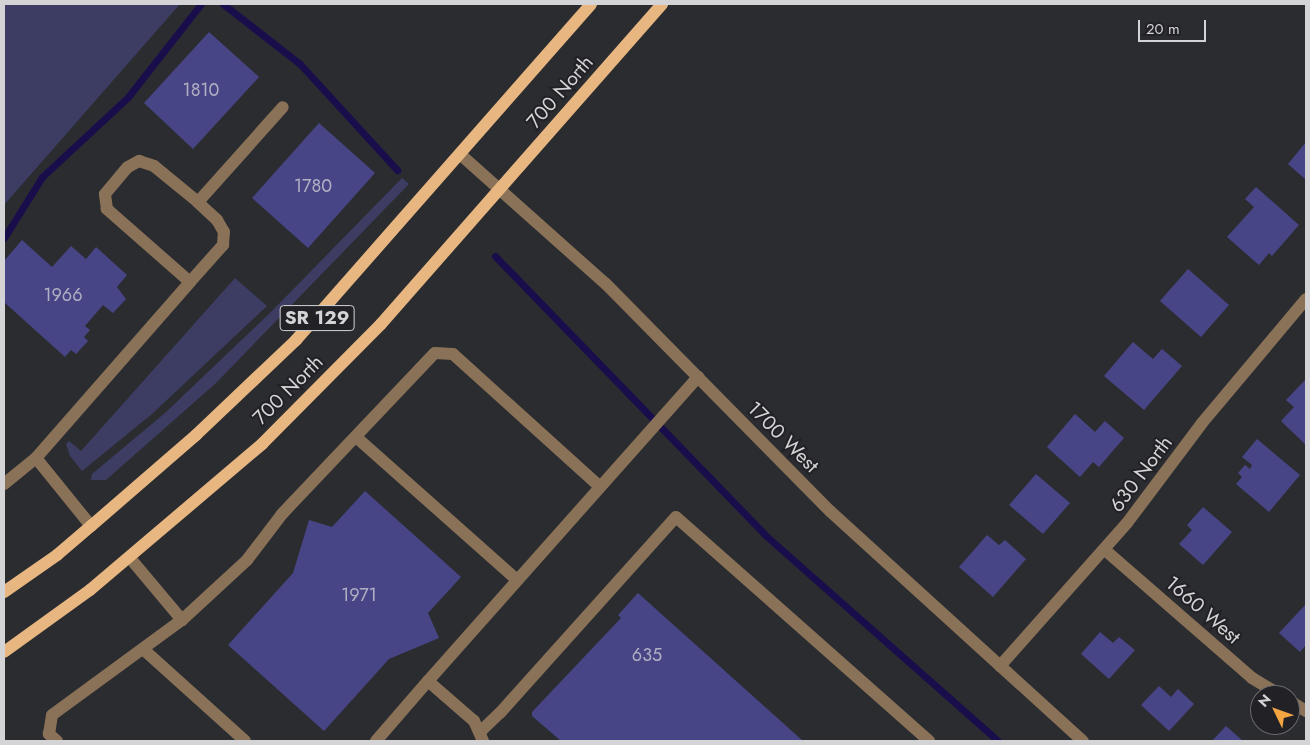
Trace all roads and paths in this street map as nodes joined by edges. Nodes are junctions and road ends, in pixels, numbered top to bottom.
1 (591, 4) edge
2 (662, 4) edge
3 (283, 107) dead end
4 (461, 155) junction
5 (500, 190) junction
6 (198, 202) junction
7 (190, 282) junction
8 (1306, 299) edge
9 (698, 377) junction
10 (356, 436) junction
11 (36, 458) junction
12 (4, 484) edge
13 (600, 486) junction
14 (91, 526) junction
15 (1105, 550) junction
16 (130, 558) junction
17 (517, 580) junction
18 (4, 592) edge
19 (182, 620) junction
20 (143, 649) junction
21 (4, 652) edge
22 (1000, 666) junction
23 (428, 681) junction
24 (1264, 685) edge
25 (481, 737) edge
26 (57, 741) edge
27 (245, 741) edge
28 (376, 741) edge
29 (929, 741) edge
30 (1083, 741) edge

1 - 4 main road, 700 North / SR 129
2 - 5 main road, 700 North / SR 129
3 - 6 street
4 - 5 street, 1700 West
4 - 14 main road, 700 North / SR 129
5 - 9 street, 1700 West
5 - 16 main road, 700 North / SR 129
6 - 7 street
6 - 7 street
7 - 11 street
8 - 15 street, 630 North
9 - 13 street
9 - 22 street, 1700 West
10 - 13 street
10 - 17 street
10 - 19 street
11 - 12 street
11 - 14 street
13 - 17 street
14 - 18 main road, 700 North / SR 129
15 - 22 street, 630 North
15 - 24 street, 1660 West
16 - 19 street
16 - 21 main road, 700 North / SR 129
17 - 23 street
19 - 20 street
20 - 26 street
20 - 27 street
22 - 30 street, 1700 West
23 - 25 street
23 - 28 street
25 - 29 street

